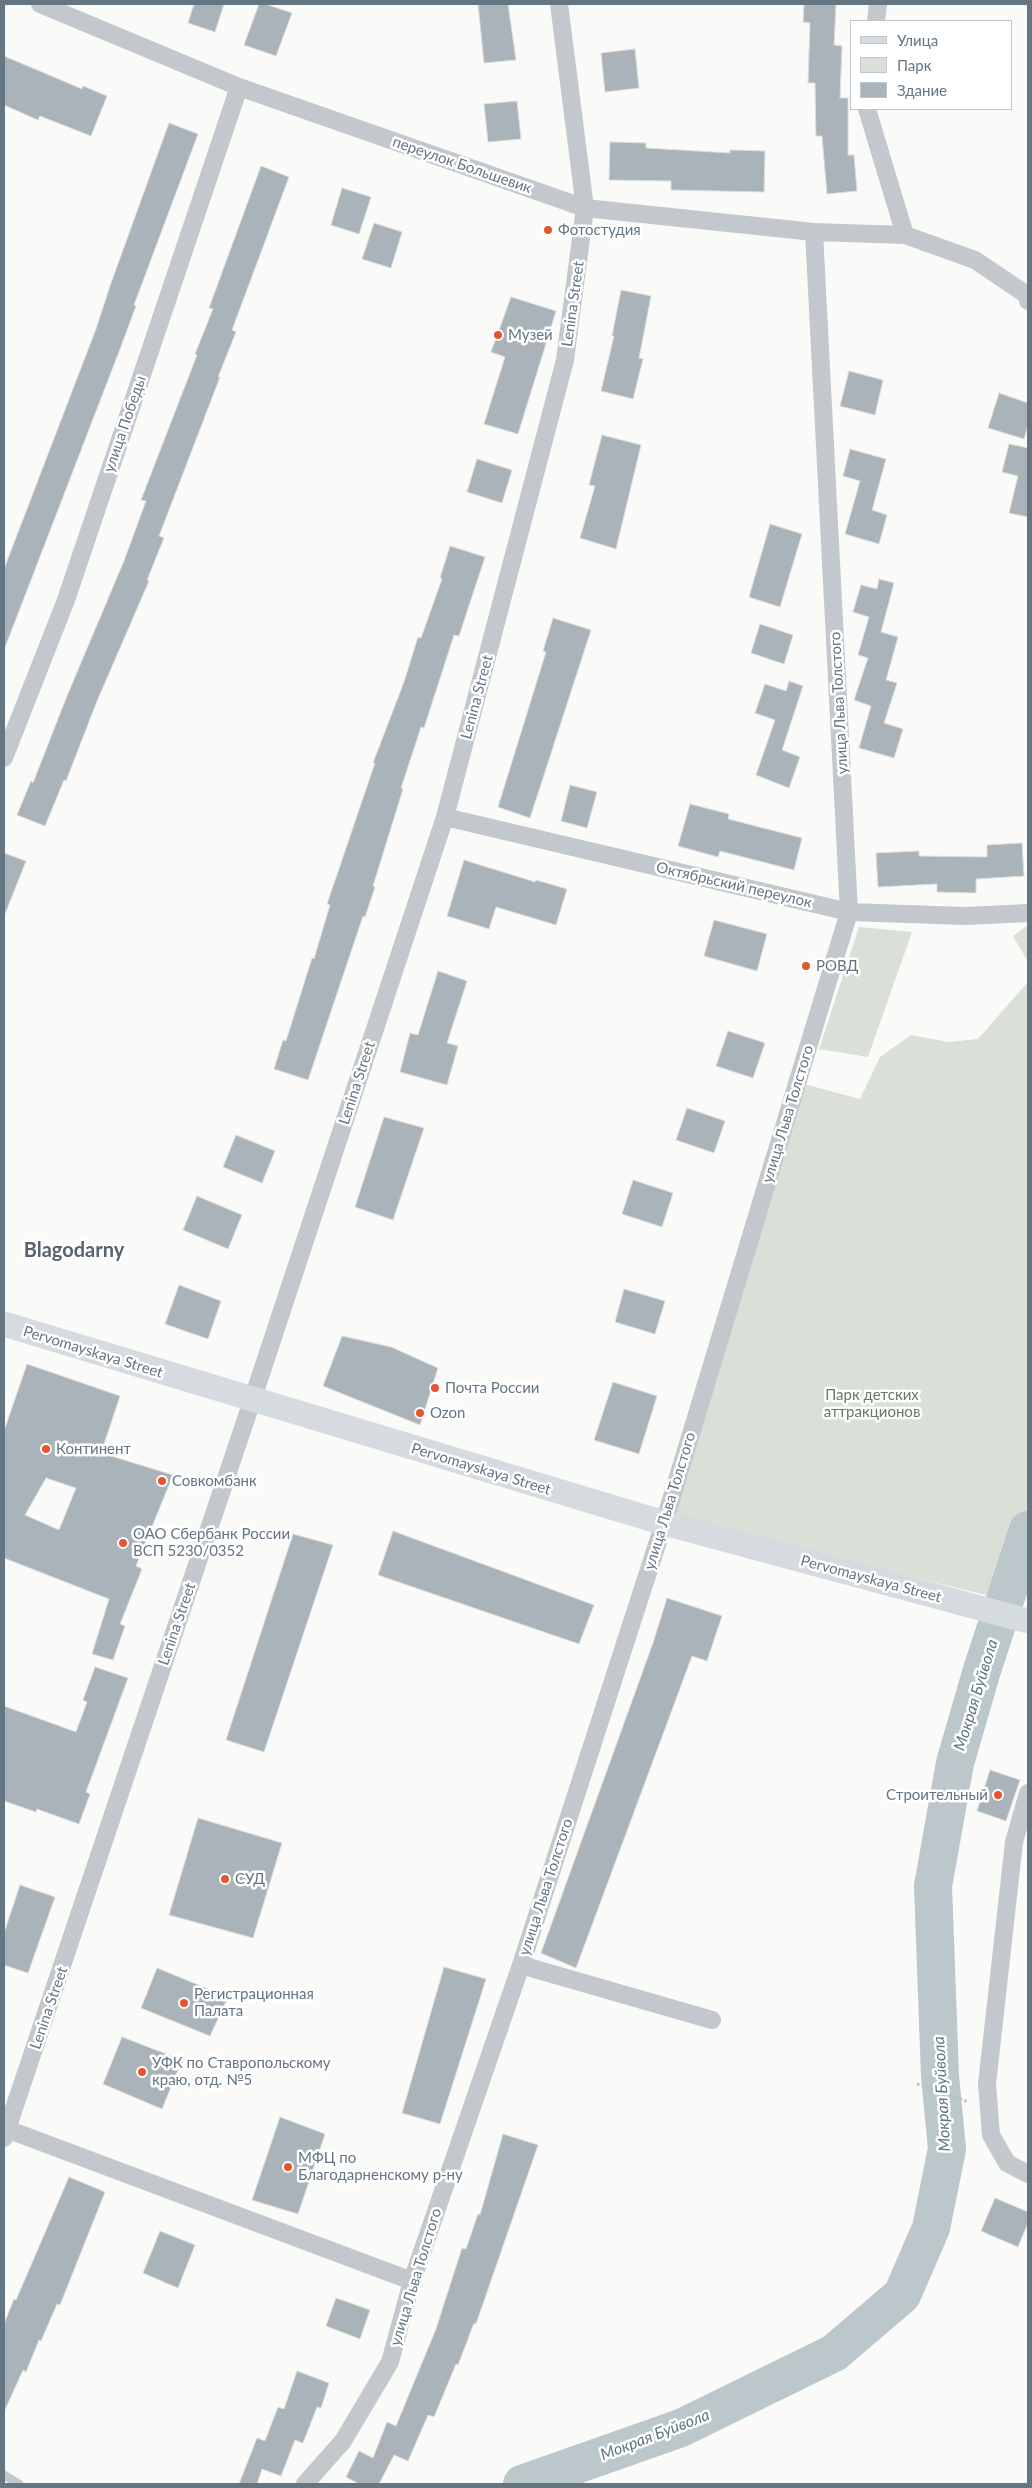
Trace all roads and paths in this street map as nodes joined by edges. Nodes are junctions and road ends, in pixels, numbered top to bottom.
1 (40, 4) edge
2 (559, 4) edge
3 (878, 4) edge
4 (876, 20) edge
5 (239, 87) junction
6 (867, 110) edge
7 (586, 208) junction
8 (814, 232) junction
9 (905, 235) junction
10 (1028, 300) edge
11 (4, 758) edge
12 (445, 817) junction
13 (849, 912) junction
14 (1028, 913) edge
15 (4, 1324) edge
16 (252, 1401) junction
17 (664, 1524) junction
18 (1028, 1621) edge
19 (1028, 1793) edge
20 (521, 1965) junction
21 (712, 2020) dead end
22 (918, 2084) dead end
23 (971, 2102) dead end
24 (5, 2132) edge
25 (1028, 2174) edge
26 (412, 2281) junction
27 (4, 2475) edge
28 (19, 2484) edge
29 (305, 2484) edge

1 - 5 street, переулок Большевик
2 - 7 street, Lenina Street
3 - 4 street
5 - 7 street, переулок Большевик
5 - 11 street, улица Победы
6 - 9 street
7 - 8 street, переулок Большевик
7 - 12 street, Lenina Street
8 - 9 street, переулок Большевик
8 - 13 street, улица Льва Толстого
9 - 10 street, переулок Большевик
12 - 13 street, Октябрьский переулок
12 - 16 street, Lenina Street
13 - 14 street, Октябрьский переулок
13 - 17 street, улица Льва Толстого
15 - 16 main road, Pervomayskaya Street
16 - 17 main road, Pervomayskaya Street
16 - 24 street, Lenina Street
17 - 18 main road, Pervomayskaya Street
17 - 20 street, улица Льва Толстого
19 - 25 street
20 - 21 street, улица Льва Толстого
20 - 26 street, улица Льва Толстого
22 - 23 path
24 - 26 street
26 - 29 street, улица Льва Толстого
27 - 28 lane

